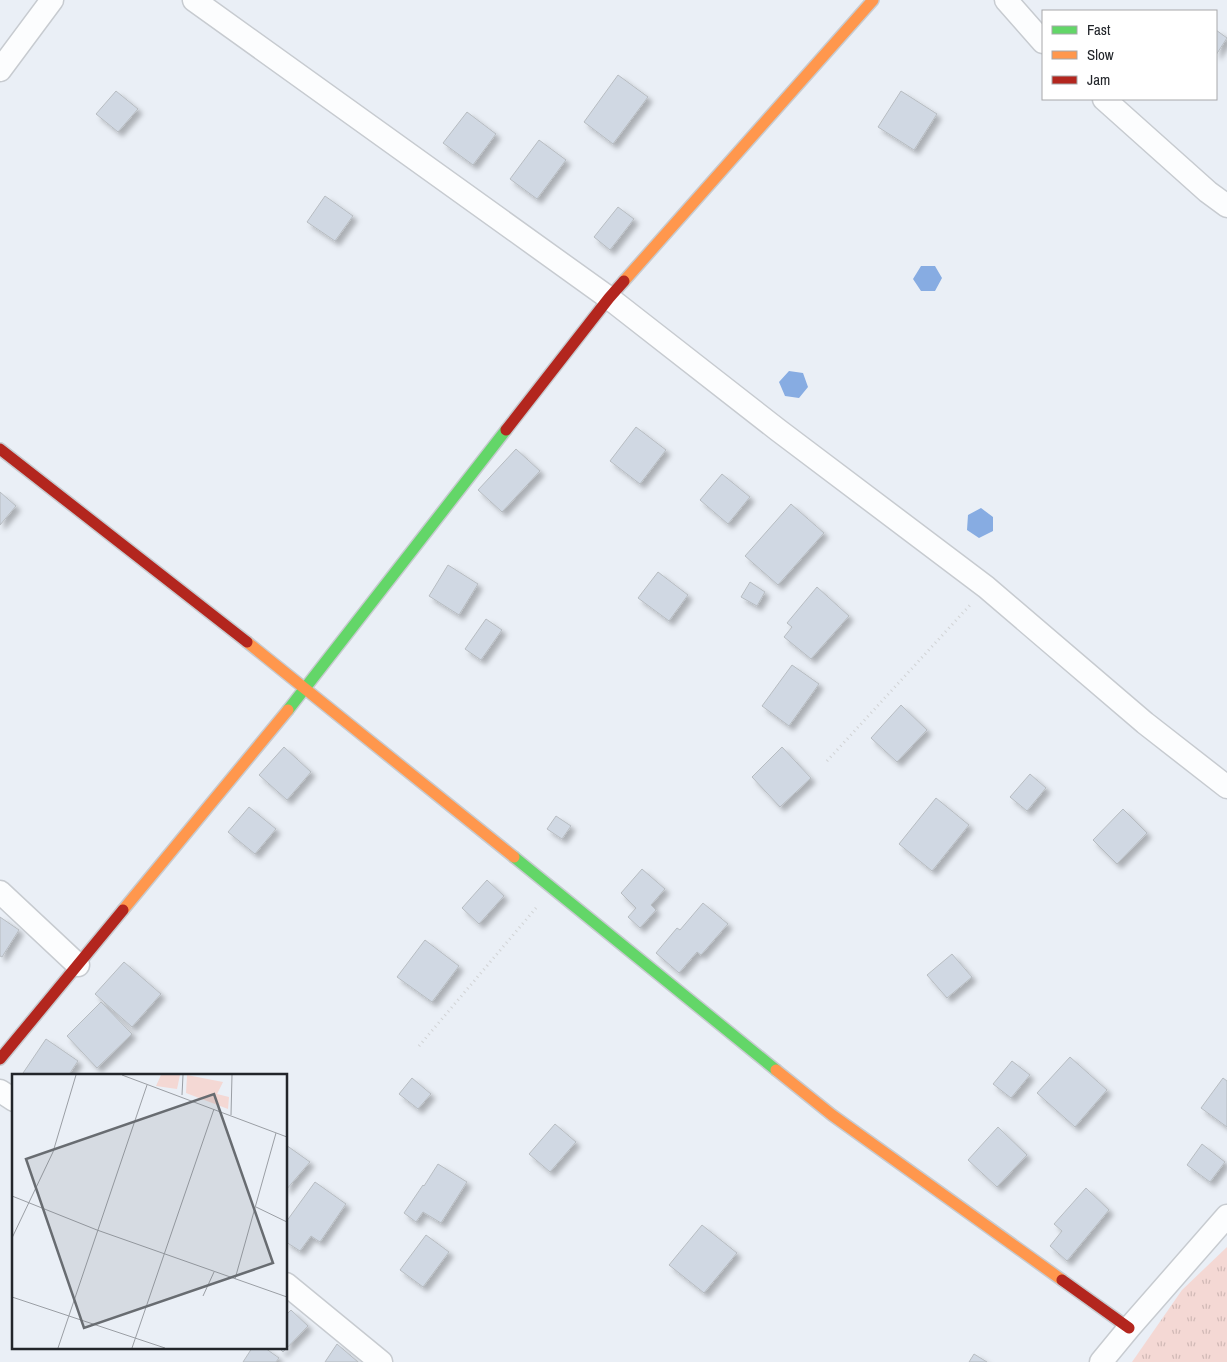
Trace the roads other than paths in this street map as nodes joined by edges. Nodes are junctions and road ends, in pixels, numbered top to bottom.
1 (52, 0) edge
2 (194, 0) edge
3 (873, 0) edge
4 (1006, 0) edge
5 (1042, 41) edge
6 (0, 70) edge
7 (1105, 100) edge
8 (1227, 206) edge
9 (609, 298) junction
10 (0, 449) edge
11 (306, 688) junction
12 (1227, 786) edge
13 (0, 892) edge
14 (78, 965) junction
15 (0, 1059) edge
16 (0, 1091) edge
17 (12, 1099) edge
18 (1227, 1216) edge
19 (288, 1286) edge
20 (1129, 1328) junction
21 (381, 1362) edge
22 (1102, 1362) edge

1 - 6 street
2 - 9 street
3 - 9 street
4 - 5 street
7 - 8 street
9 - 11 street
9 - 12 street
10 - 11 street
11 - 14 street
11 - 20 street
13 - 14 street
14 - 15 street
16 - 17 street
18 - 20 street
19 - 21 street
20 - 22 street

